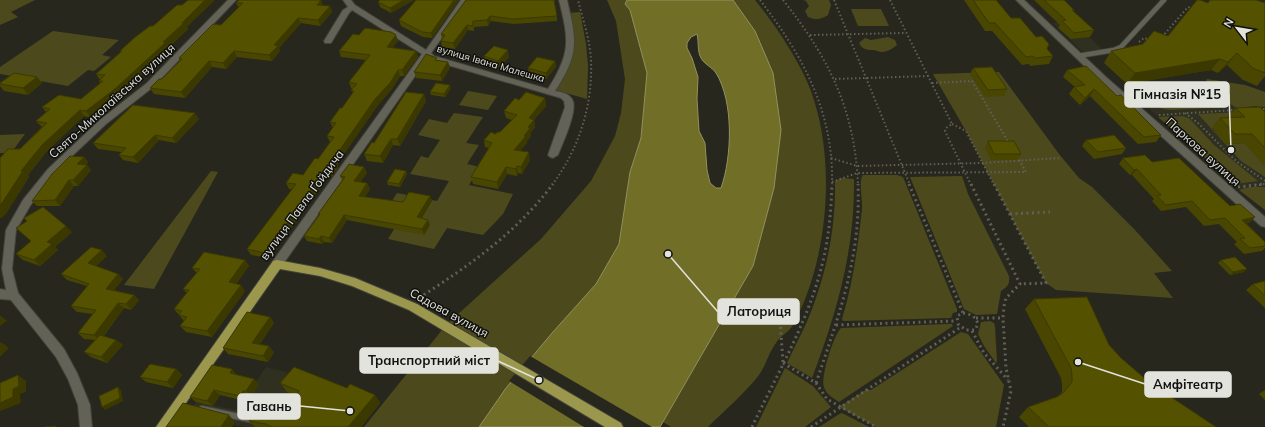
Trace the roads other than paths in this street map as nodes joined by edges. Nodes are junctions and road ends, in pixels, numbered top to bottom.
1 (232, 0) edge
2 (347, 0) edge
3 (465, 0) edge
4 (563, 0) edge
5 (1020, 0) edge
6 (1164, 0) edge
7 (352, 7) junction
8 (328, 41) dead end
9 (427, 54) junction
10 (1078, 56) junction
11 (550, 92) junction
12 (553, 155) dead end
13 (1265, 223) edge
14 (277, 264) junction
15 (0, 294) edge
16 (13, 295) junction
17 (188, 405) junction
18 (254, 420) edge
19 (86, 427) edge
20 (162, 427) edge
21 (617, 427) edge

1 - 16 street, Свято-Миколаївська вулиця
2 - 7 street, вулиця Івана Малешка
3 - 9 street, вулиця Павла Ґойдича
4 - 11 street
5 - 10 street, Паркова вулиця
6 - 10 lane
7 - 8 street
7 - 9 street, вулиця Івана Малешка
9 - 11 street, вулиця Івана Малешка
9 - 14 street, вулиця Павла Ґойдича
10 - 13 street, Паркова вулиця
11 - 12 street, вулиця Івана Малешка
14 - 17 main road, вулиця Павла Ґойдича
14 - 21 main road, Садова вулиця
15 - 16 street
16 - 19 street
17 - 18 lane
17 - 20 main road, вулиця Павла Ґойдича

